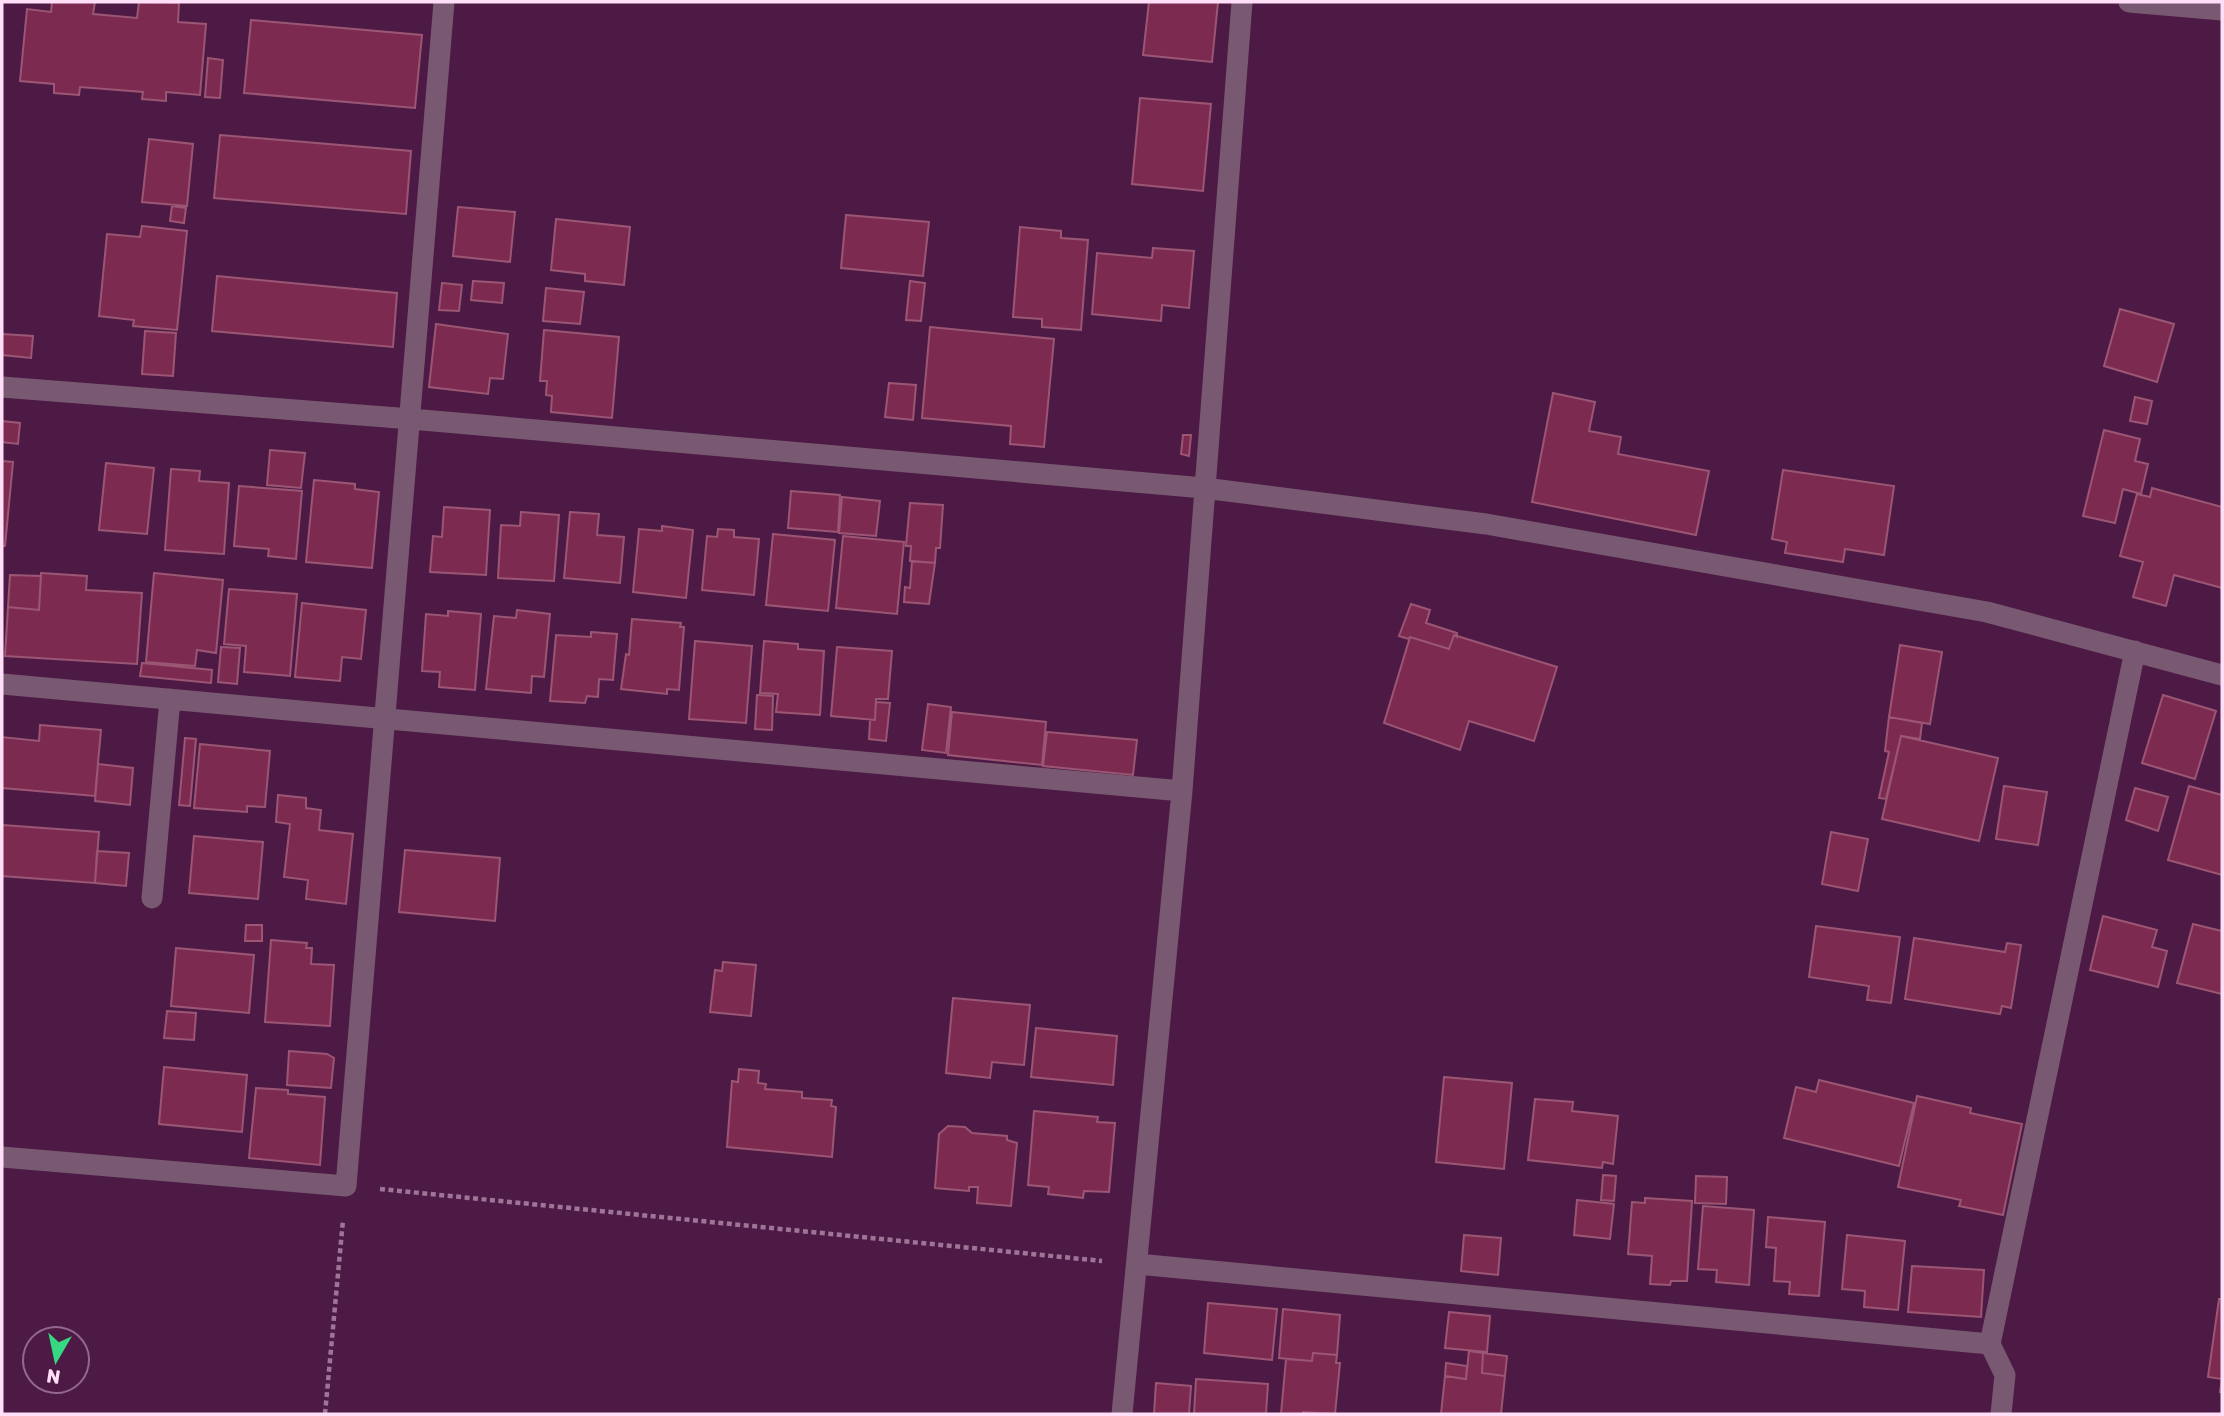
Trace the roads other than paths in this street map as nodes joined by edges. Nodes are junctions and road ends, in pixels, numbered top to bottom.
1 (444, 2) edge
2 (1242, 2) edge
3 (2129, 2) edge
4 (2222, 10) edge
5 (2, 387) edge
6 (411, 419) junction
7 (1204, 488) junction
8 (2135, 651) junction
9 (2222, 675) edge
10 (2, 684) edge
11 (170, 699) junction
12 (383, 719) junction
13 (1182, 791) junction
14 (152, 898) dead end
15 (2, 1157) edge
16 (1137, 1264) junction
17 (1990, 1344) junction
18 (1122, 1414) edge
19 (2001, 1414) edge

1 - 6 street
2 - 7 street
3 - 4 street
5 - 6 street
6 - 7 street
6 - 12 street
7 - 8 street
7 - 13 street
8 - 9 street
8 - 17 street
10 - 11 street
11 - 12 street
11 - 14 street
12 - 13 street
12 - 15 street
13 - 16 street
16 - 17 street
16 - 18 street
17 - 19 street

